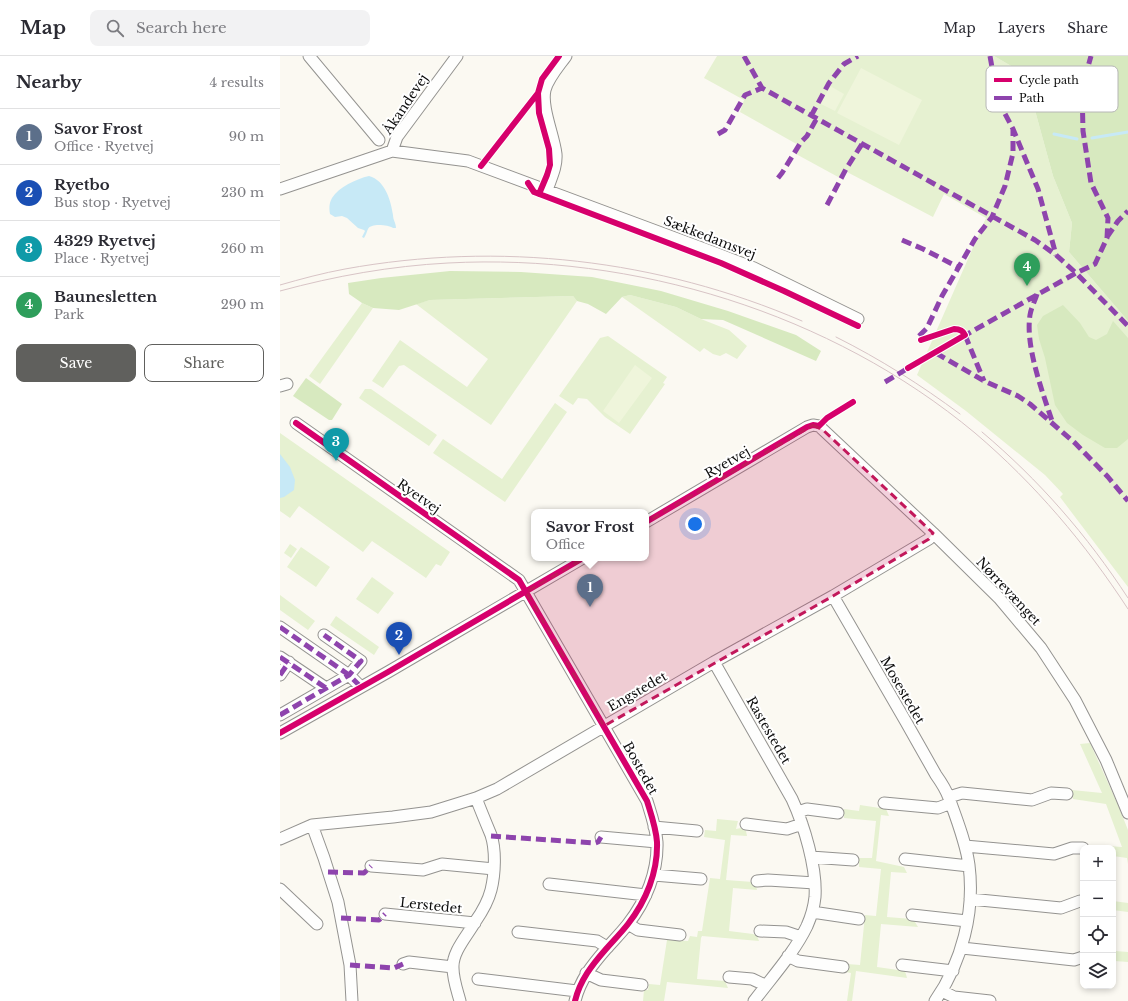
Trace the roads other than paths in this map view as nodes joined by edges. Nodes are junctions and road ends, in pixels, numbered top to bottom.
1 (309, 56) edge
2 (456, 56) edge
3 (566, 56) edge
4 (379, 140) dead end
5 (392, 151) junction
6 (280, 189) edge
7 (547, 190) junction
8 (858, 319) dead end
9 (296, 423) dead end
10 (819, 426) joint
11 (649, 520) edge
12 (933, 533) junction
13 (578, 561) edge
14 (526, 592) junction
15 (833, 596) junction
16 (280, 627) edge
17 (324, 636) dead end
18 (284, 659) edge
19 (714, 662) junction
20 (280, 675) edge
21 (349, 676) junction
22 (361, 687) junction
23 (326, 688) junction
24 (280, 715) edge
25 (604, 726) junction
26 (280, 734) edge
27 (1067, 794) dead end
28 (476, 798) junction
29 (950, 800) junction
30 (884, 803) dead end
31 (798, 812) junction
32 (838, 813) dead end
33 (1128, 813) edge
34 (746, 824) dead end
35 (802, 824) junction
36 (312, 826) junction
37 (654, 827) junction
38 (697, 831) dead end
39 (601, 837) dead end
40 (280, 839) edge
41 (657, 842) junction
42 (965, 846) junction
43 (1080, 848) edge
44 (810, 857) junction
45 (905, 859) dead end
46 (853, 860) dead end
47 (371, 866) dead end
48 (969, 866) junction
49 (494, 868) junction
50 (654, 875) junction
51 (701, 879) dead end
52 (757, 881) dead end
53 (815, 883) junction
54 (549, 884) dead end
55 (280, 888) edge
56 (646, 895) junction
57 (970, 900) junction
58 (1080, 901) edge
59 (812, 912) junction
60 (385, 914) dead end
61 (912, 915) dead end
62 (858, 919) dead end
63 (967, 922) junction
64 (475, 923) junction
65 (317, 924) dead end
66 (628, 924) junction
67 (760, 931) dead end
68 (518, 932) dead end
69 (680, 935) dead end
70 (801, 937) junction
71 (607, 947) junction
72 (962, 948) junction
73 (788, 956) junction
74 (1080, 958) edge
75 (403, 964) dead end
76 (902, 965) dead end
77 (453, 967) junction
78 (842, 967) dead end
79 (953, 971) junction
80 (586, 973) junction
81 (728, 977) dead end
82 (478, 979) dead end
83 (642, 985) dead end
84 (766, 985) junction
85 (942, 991) junction
86 (576, 996) edge
87 (352, 1001) edge
88 (460, 1001) edge
89 (754, 1001) edge
90 (935, 1001) edge
91 (990, 1001) edge

1 - 4 street
2 - 5 street, Åkandevej
3 - 7 street
5 - 6 street, Åkandevej
5 - 7 street, Sækkedamsvej
7 - 8 street, Sækkedamsvej
9 - 14 street, Ryetvej
10 - 11 street, Ryetvej
10 - 12 street, Nørrevænget
12 - 15 street, Engstedet
12 - 33 street, Nørrevænget
13 - 14 street
14 - 22 street
14 - 25 street, Bostedet
15 - 19 street, Engstedet
15 - 29 street, Mosestedet
16 - 21 street
17 - 21 street
18 - 20 street
18 - 23 street
19 - 25 street, Engstedet
19 - 31 street, Rastestedet
21 - 22 street
21 - 23 street
22 - 26 street
23 - 24 street
25 - 28 street, Engstedet
25 - 37 street, Bostedet
27 - 29 street
28 - 36 street, Engstedet
28 - 49 street, Lerstedet
29 - 30 street
29 - 42 street, Mosestedet
31 - 32 street
31 - 35 street, Rastestedet
34 - 35 street
35 - 44 street, Rastestedet
36 - 40 street, Engstedet
36 - 87 street
37 - 38 street
37 - 41 street, Bostedet
39 - 41 street
41 - 50 street, Bostedet
42 - 43 street
42 - 48 street, Mosestedet
44 - 46 street
44 - 53 street, Rastestedet
45 - 48 street
47 - 49 street
48 - 57 street, Mosestedet
49 - 64 street, Lerstedet
50 - 51 street
50 - 56 street, Bostedet
52 - 53 street
53 - 59 street, Rastestedet
54 - 56 street
55 - 65 street
56 - 66 street, Bostedet
57 - 58 street
57 - 63 street, Mosestedet
59 - 62 street
59 - 70 street, Rastestedet
60 - 64 street, Lerstedet
61 - 63 street
63 - 72 street, Mosestedet
64 - 77 street, Lerstedet
66 - 69 street
66 - 71 street, Bostedet
67 - 70 street
68 - 71 street
70 - 73 street, Rastestedet
71 - 80 street, Bostedet
72 - 74 street
72 - 79 street, Mosestedet
73 - 78 street
73 - 84 street, Rastestedet
75 - 77 street
76 - 79 street
77 - 88 street, Lerstedet
79 - 85 street, Mosestedet
80 - 83 street
80 - 86 street, Bostedet
81 - 84 street
82 - 86 street, Bostedet
84 - 89 street, Rastestedet
85 - 90 street, Mosestedet
85 - 91 street

